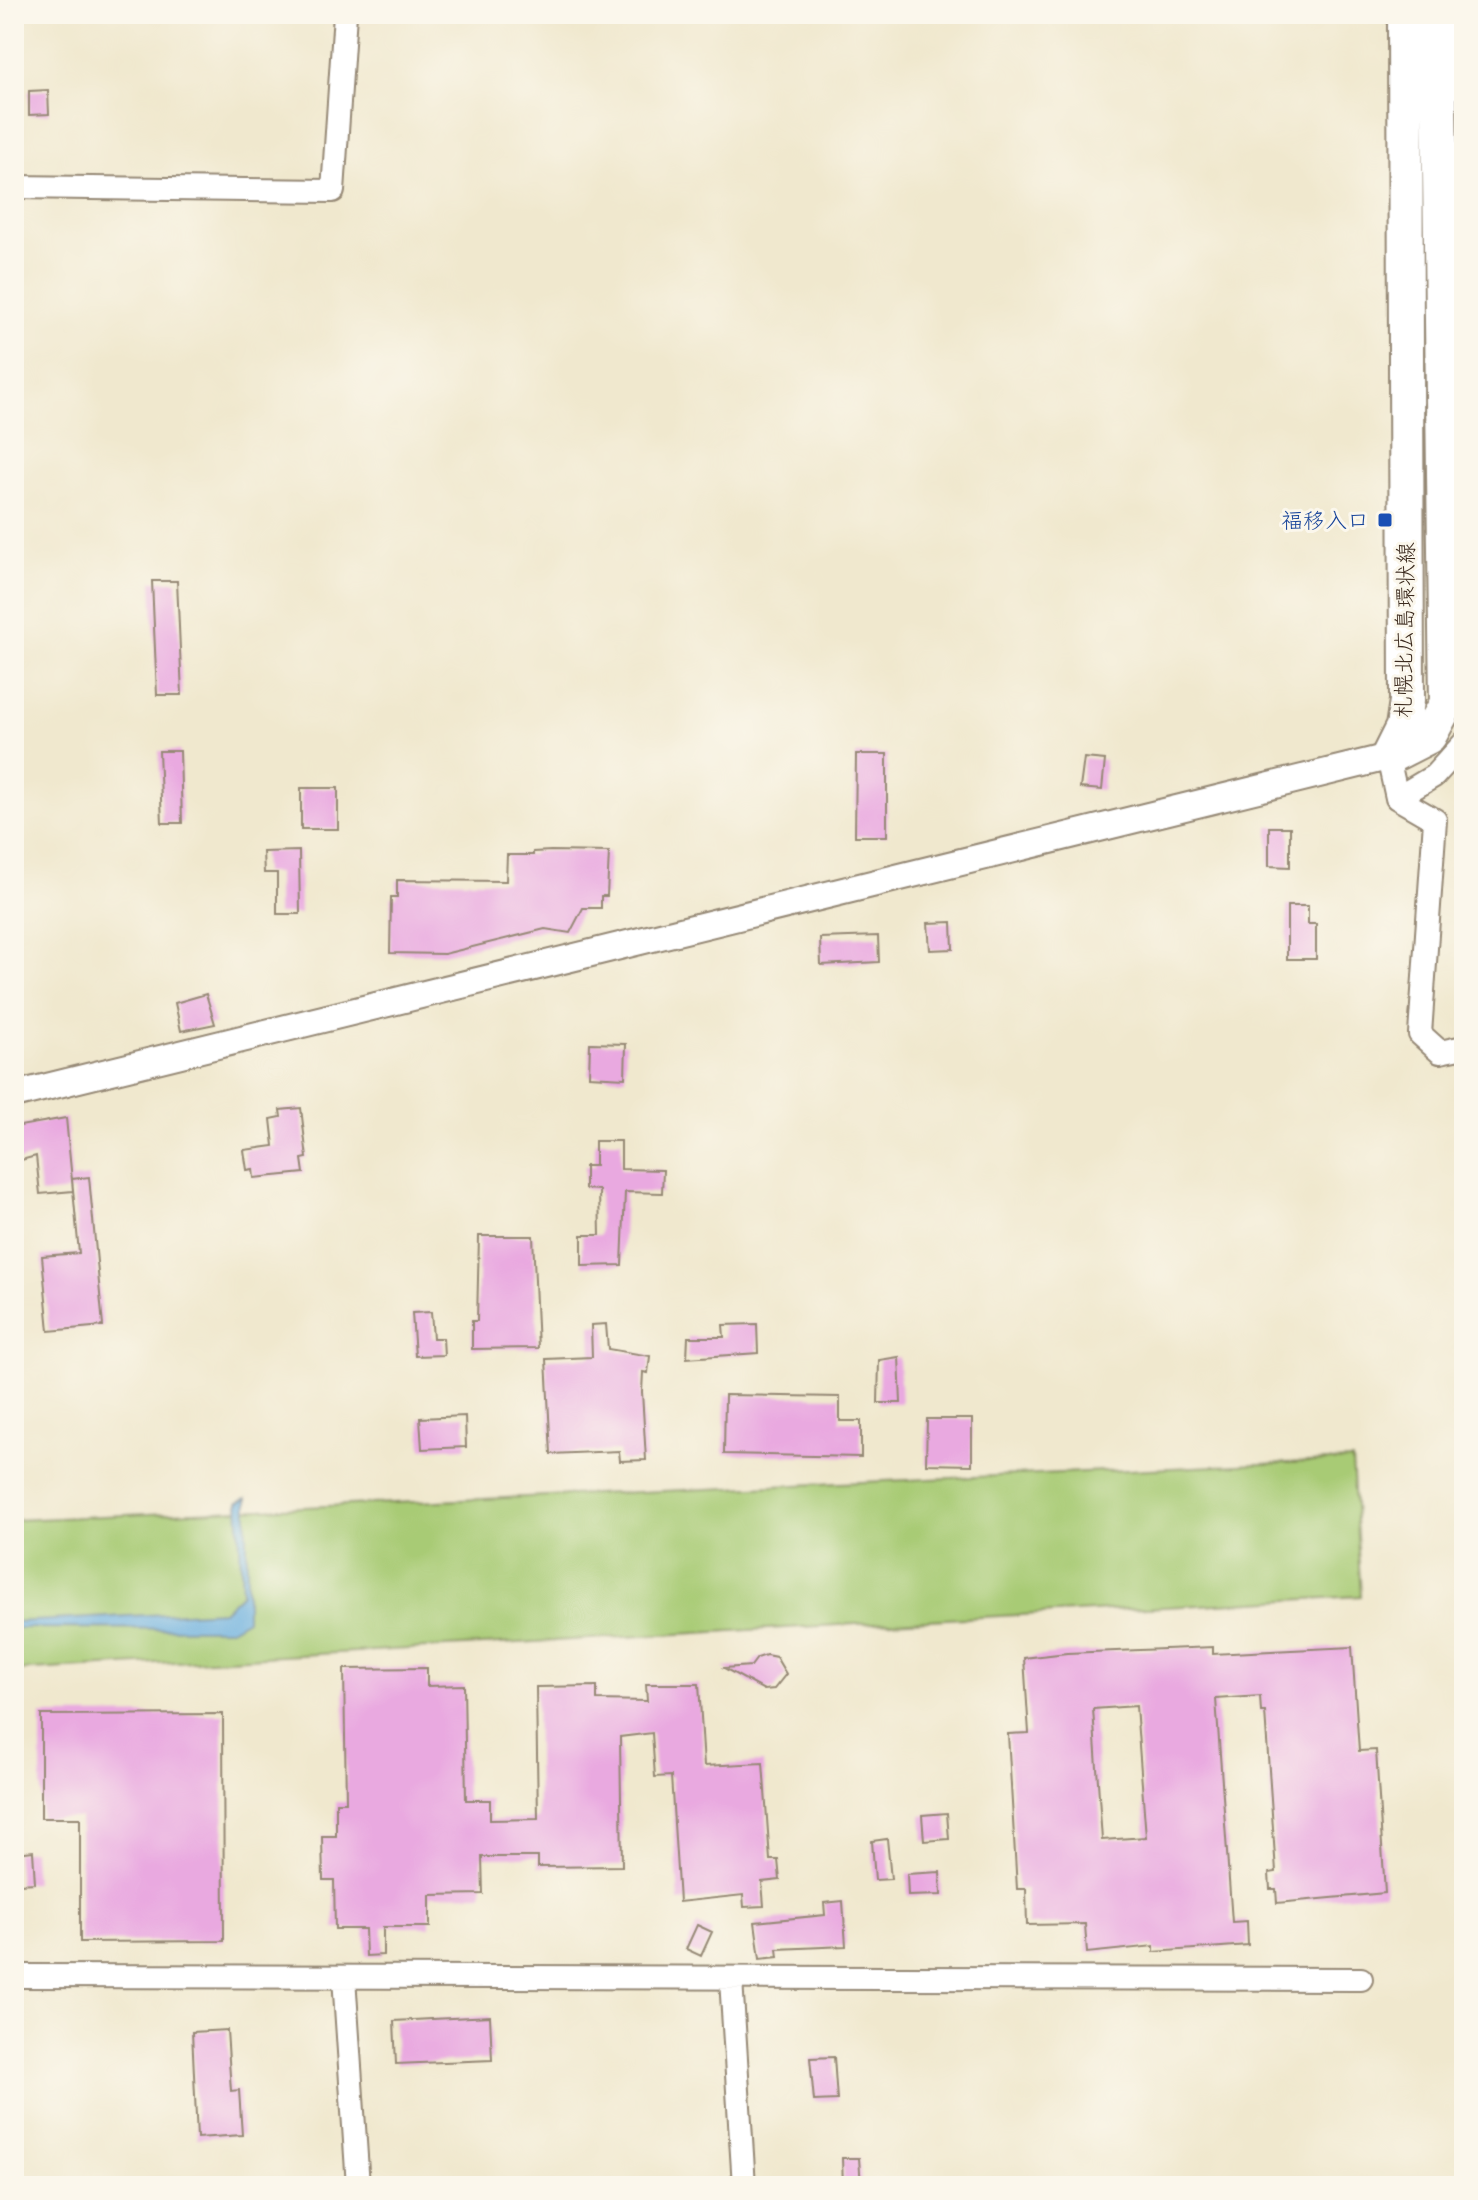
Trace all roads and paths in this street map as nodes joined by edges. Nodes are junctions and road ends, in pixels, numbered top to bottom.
1 (345, 14) edge
2 (1405, 14) edge
3 (1438, 14) edge
4 (14, 187) edge
5 (1464, 743) edge
6 (1388, 757) junction
7 (1397, 798) junction
8 (1464, 1047) edge
9 (14, 1095) edge
10 (14, 1976) edge
11 (344, 1977) junction
12 (731, 1979) junction
13 (1361, 1979) dead end
14 (358, 2186) edge
15 (744, 2186) edge

1 - 4 street
2 - 6 main road, 札幌北広島環状線
3 - 6 main road, 札幌北広島環状線
5 - 7 street
6 - 7 street
6 - 9 street
7 - 8 street
10 - 11 street
11 - 12 street
11 - 14 street
12 - 13 street
12 - 15 street

